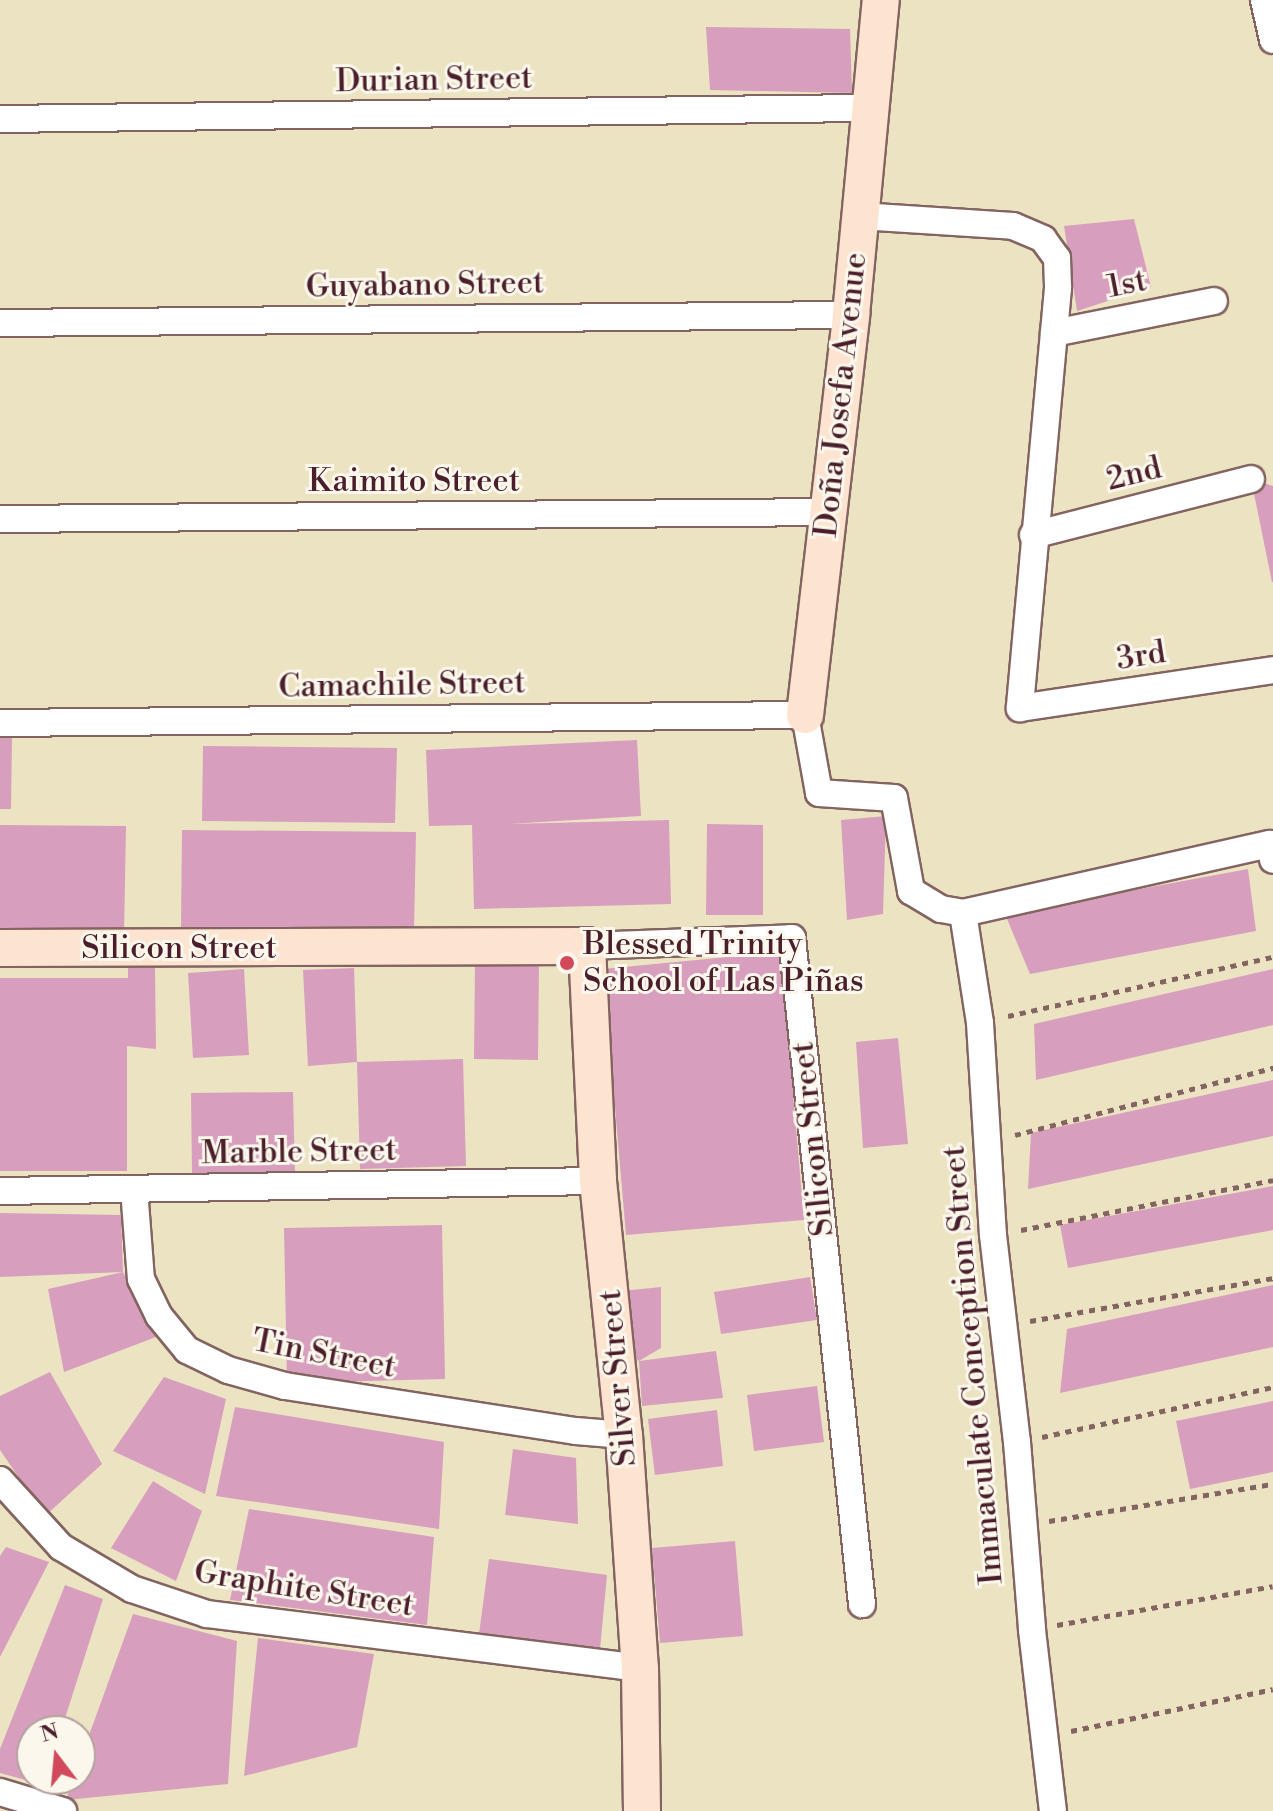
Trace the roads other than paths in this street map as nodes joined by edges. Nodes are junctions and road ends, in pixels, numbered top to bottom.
1 (881, 0) edge
2 (1264, 0) edge
3 (1273, 40) edge
4 (869, 108) junction
5 (0, 119) edge
6 (860, 216) junction
7 (1214, 301) dead end
8 (851, 315) junction
9 (0, 323) edge
10 (1054, 333) junction
11 (1251, 479) dead end
12 (829, 512) junction
13 (0, 519) edge
14 (1033, 535) junction
15 (1273, 670) edge
16 (805, 715) junction
17 (0, 723) edge
18 (1272, 852) edge
19 (963, 913) junction
20 (587, 946) junction
21 (0, 948) edge
22 (598, 1181) junction
23 (134, 1189) junction
24 (0, 1191) edge
25 (624, 1435) junction
26 (0, 1480) edge
27 (862, 1604) dead end
28 (640, 1668) junction
29 (0, 1792) edge
30 (63, 1811) edge
31 (642, 1811) edge
32 (1053, 1811) edge

1 - 4 street, Doña Josefa Avenue
2 - 3 street
4 - 5 street, Durian Street
4 - 6 street, Doña Josefa Avenue
6 - 8 street, Doña Josefa Avenue
6 - 10 street
7 - 10 street, 1st
8 - 9 street, Guyabano Street
8 - 12 street, Doña Josefa Avenue
10 - 14 street
11 - 14 street, 2nd
12 - 13 street, Kaimito Street
12 - 16 street, Doña Josefa Avenue
14 - 15 street, 3rd
16 - 17 street, Camachile Street
16 - 19 street, Doña Josefa Avenue
18 - 19 street
19 - 32 street, Immaculate Conception Street
20 - 21 street, Silicon Street
20 - 22 street, Silver Street
20 - 27 street, Silicon Street
22 - 23 street, Marble Street
22 - 25 street, Silver Street
23 - 24 street, Marble Street
23 - 25 street, Tin Street
25 - 28 street, Silver Street
26 - 28 street, Graphite Street
28 - 31 street, Silver Street
29 - 30 street

